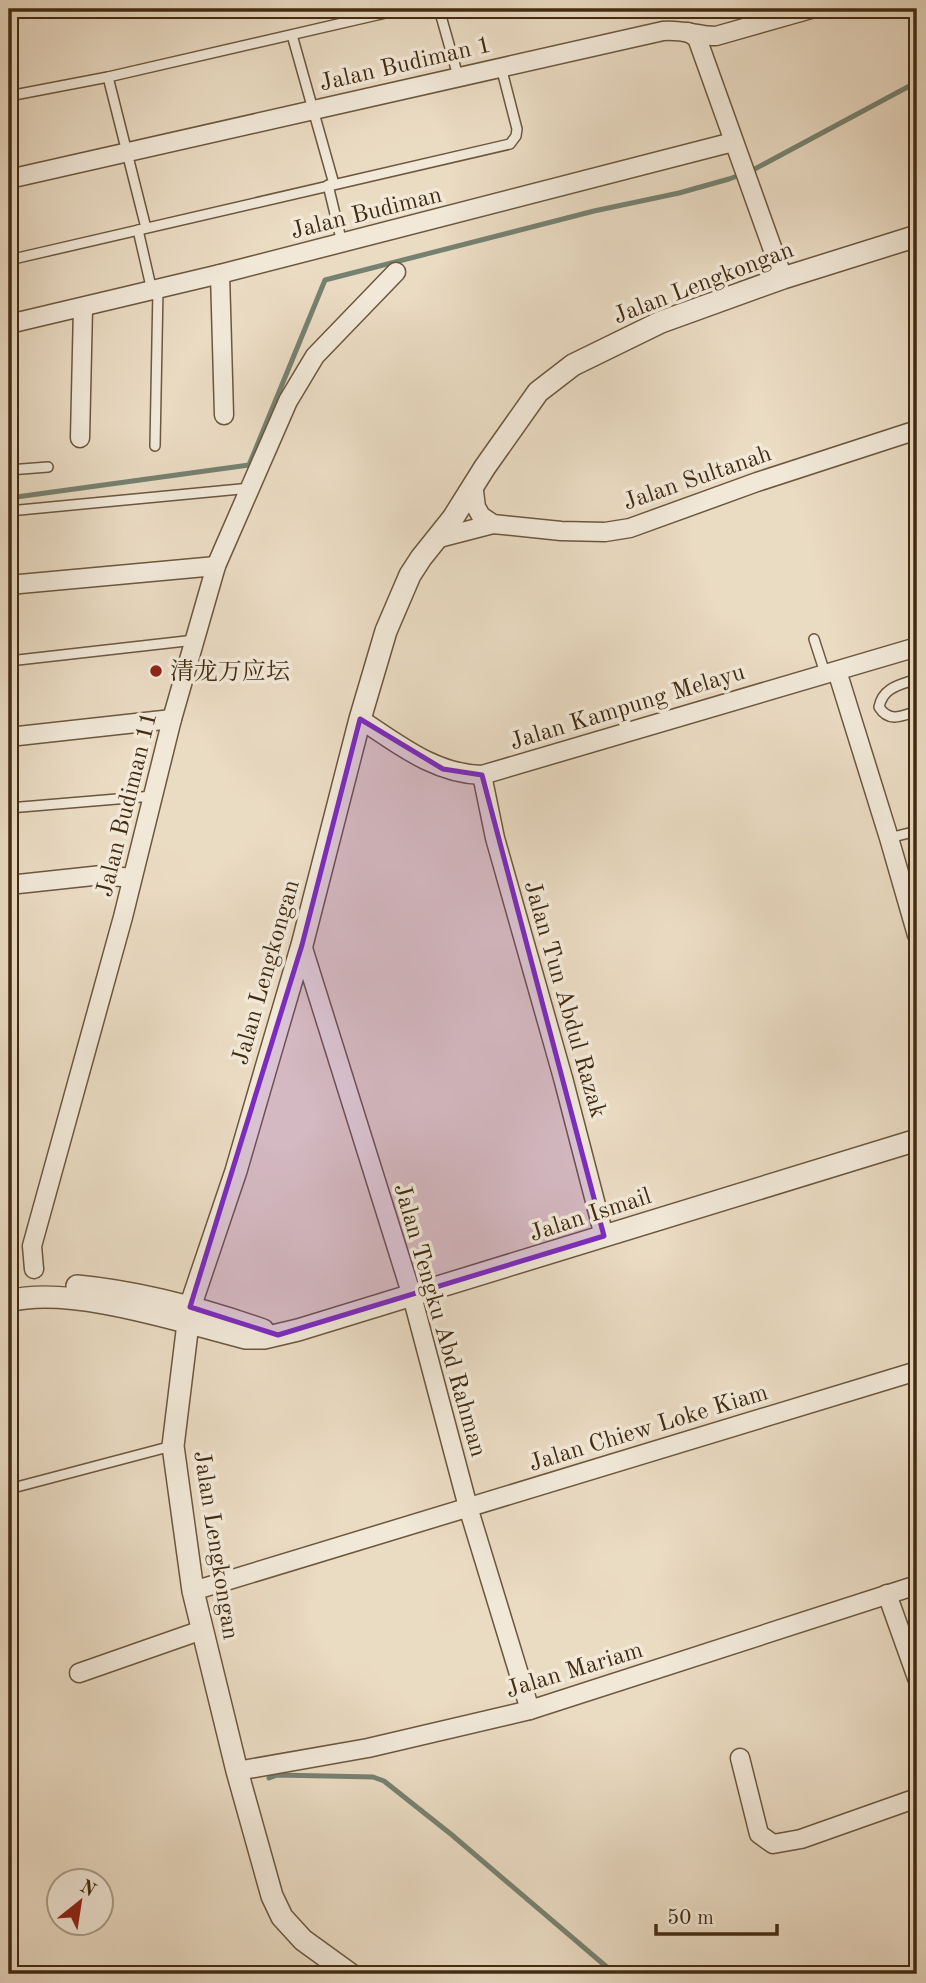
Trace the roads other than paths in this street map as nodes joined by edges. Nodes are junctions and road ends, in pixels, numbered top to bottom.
1 (402, 9) edge
2 (439, 9) edge
3 (811, 9) edge
4 (688, 32) junction
5 (292, 35) junction
6 (501, 67) junction
7 (458, 76) junction
8 (108, 78) junction
9 (9, 96) edge
10 (312, 109) junction
11 (733, 142) junction
12 (127, 152) junction
13 (9, 179) edge
14 (331, 184) junction
15 (142, 229) junction
16 (917, 236) edge
17 (342, 243) junction
18 (9, 260) edge
19 (396, 272) dead end
20 (220, 274) junction
21 (783, 278) junction
22 (155, 290) junction
23 (83, 309) junction
24 (9, 324) edge
25 (224, 415) dead end
26 (917, 430) edge
27 (80, 438) dead end
28 (155, 446) dead end
29 (48, 467) dead end
30 (9, 470) edge
31 (474, 484) junction
32 (250, 488) junction
33 (9, 511) edge
34 (493, 524) junction
35 (435, 539) junction
36 (216, 566) junction
37 (9, 585) edge
38 (814, 639) dead end
39 (195, 640) junction
40 (917, 647) edge
41 (9, 661) edge
42 (831, 672) junction
43 (917, 679) edge
44 (917, 711) edge
45 (172, 719) junction
46 (360, 719) junction
47 (9, 737) edge
48 (482, 775) junction
49 (153, 796) junction
50 (9, 808) edge
51 (917, 831) edge
52 (890, 838) junction
53 (132, 878) junction
54 (9, 885) edge
55 (911, 897) edge
56 (917, 935) edge
57 (302, 945) junction
58 (917, 1140) edge
59 (604, 1236) junction
60 (34, 1269) dead end
61 (10, 1291) edge
62 (412, 1296) junction
63 (189, 1315) junction
64 (917, 1371) edge
65 (173, 1446) junction
66 (9, 1489) edge
67 (468, 1507) junction
68 (917, 1585) edge
69 (193, 1591) junction
70 (887, 1594) junction
71 (202, 1630) junction
72 (79, 1673) dead end
73 (917, 1678) edge
74 (530, 1710) junction
75 (740, 1758) dead end
76 (237, 1771) junction
77 (917, 1798) edge
78 (350, 1974) edge

1 - 5 lane
2 - 7 lane
3 - 4 street, Jalan Budiman 1
4 - 6 street, Jalan Budiman 1
4 - 11 street
5 - 8 lane
5 - 10 lane
6 - 7 street, Jalan Budiman 1
6 - 14 lane
7 - 10 street, Jalan Budiman 1
8 - 9 lane
8 - 12 lane
10 - 12 street, Jalan Budiman 1
10 - 14 lane
11 - 17 street, Jalan Budiman
11 - 21 street
12 - 13 street, Jalan Budiman 1
12 - 15 lane
14 - 15 lane
14 - 17 lane
15 - 18 lane
15 - 22 lane
16 - 21 street, Jalan Lengkongan
17 - 20 street, Jalan Budiman
19 - 32 street, Jalan Budiman 11
20 - 22 street, Jalan Budiman
20 - 25 street
21 - 31 street, Jalan Lengkongan
22 - 23 street, Jalan Budiman
22 - 28 lane
23 - 24 street, Jalan Budiman
23 - 27 street
26 - 34 street, Jalan Sultanah
29 - 30 lane
31 - 34 street
31 - 35 street, Jalan Lengkongan
32 - 33 lane
32 - 36 street, Jalan Budiman 11
34 - 35 street
35 - 46 street, Jalan Lengkongan
36 - 37 street
36 - 39 street, Jalan Budiman 11
38 - 42 lane
39 - 41 lane
39 - 45 street, Jalan Budiman 11
40 - 42 street, Jalan Kampung Melayu
42 - 48 street, Jalan Kampung Melayu
42 - 52 street
43 - 44 lane
45 - 47 street
45 - 49 street, Jalan Budiman 11
46 - 48 street, Jalan Kampung Melayu
46 - 57 street, Jalan Lengkongan
48 - 59 street, Jalan Tun Abdul Razak
49 - 50 lane
49 - 53 street, Jalan Budiman 11
51 - 52 lane
52 - 55 street
53 - 54 street
53 - 60 street, Jalan Budiman 11
55 - 56 street
57 - 62 street, Jalan Tengku Abd Rahman
57 - 63 street, Jalan Lengkongan
58 - 59 street, Jalan Ismail
59 - 62 street, Jalan Ismail
61 - 63 street, Jalan Ismail
62 - 63 street, Jalan Ismail
62 - 67 street, Jalan Tengku Abd Rahman
63 - 65 street, Jalan Lengkongan
64 - 67 street, Jalan Chiew Loke Kiam
65 - 66 lane
65 - 69 street, Jalan Lengkongan
67 - 69 street, Jalan Chiew Loke Kiam
67 - 74 street, Jalan Tengku Abd Rahman
68 - 70 street, Jalan Mariam
69 - 71 street, Jalan Lengkongan
70 - 73 street
70 - 74 street, Jalan Mariam
71 - 72 street
71 - 76 street, Jalan Lengkongan
74 - 76 street, Jalan Mariam
75 - 77 street
76 - 78 street, Jalan Lengkongan

